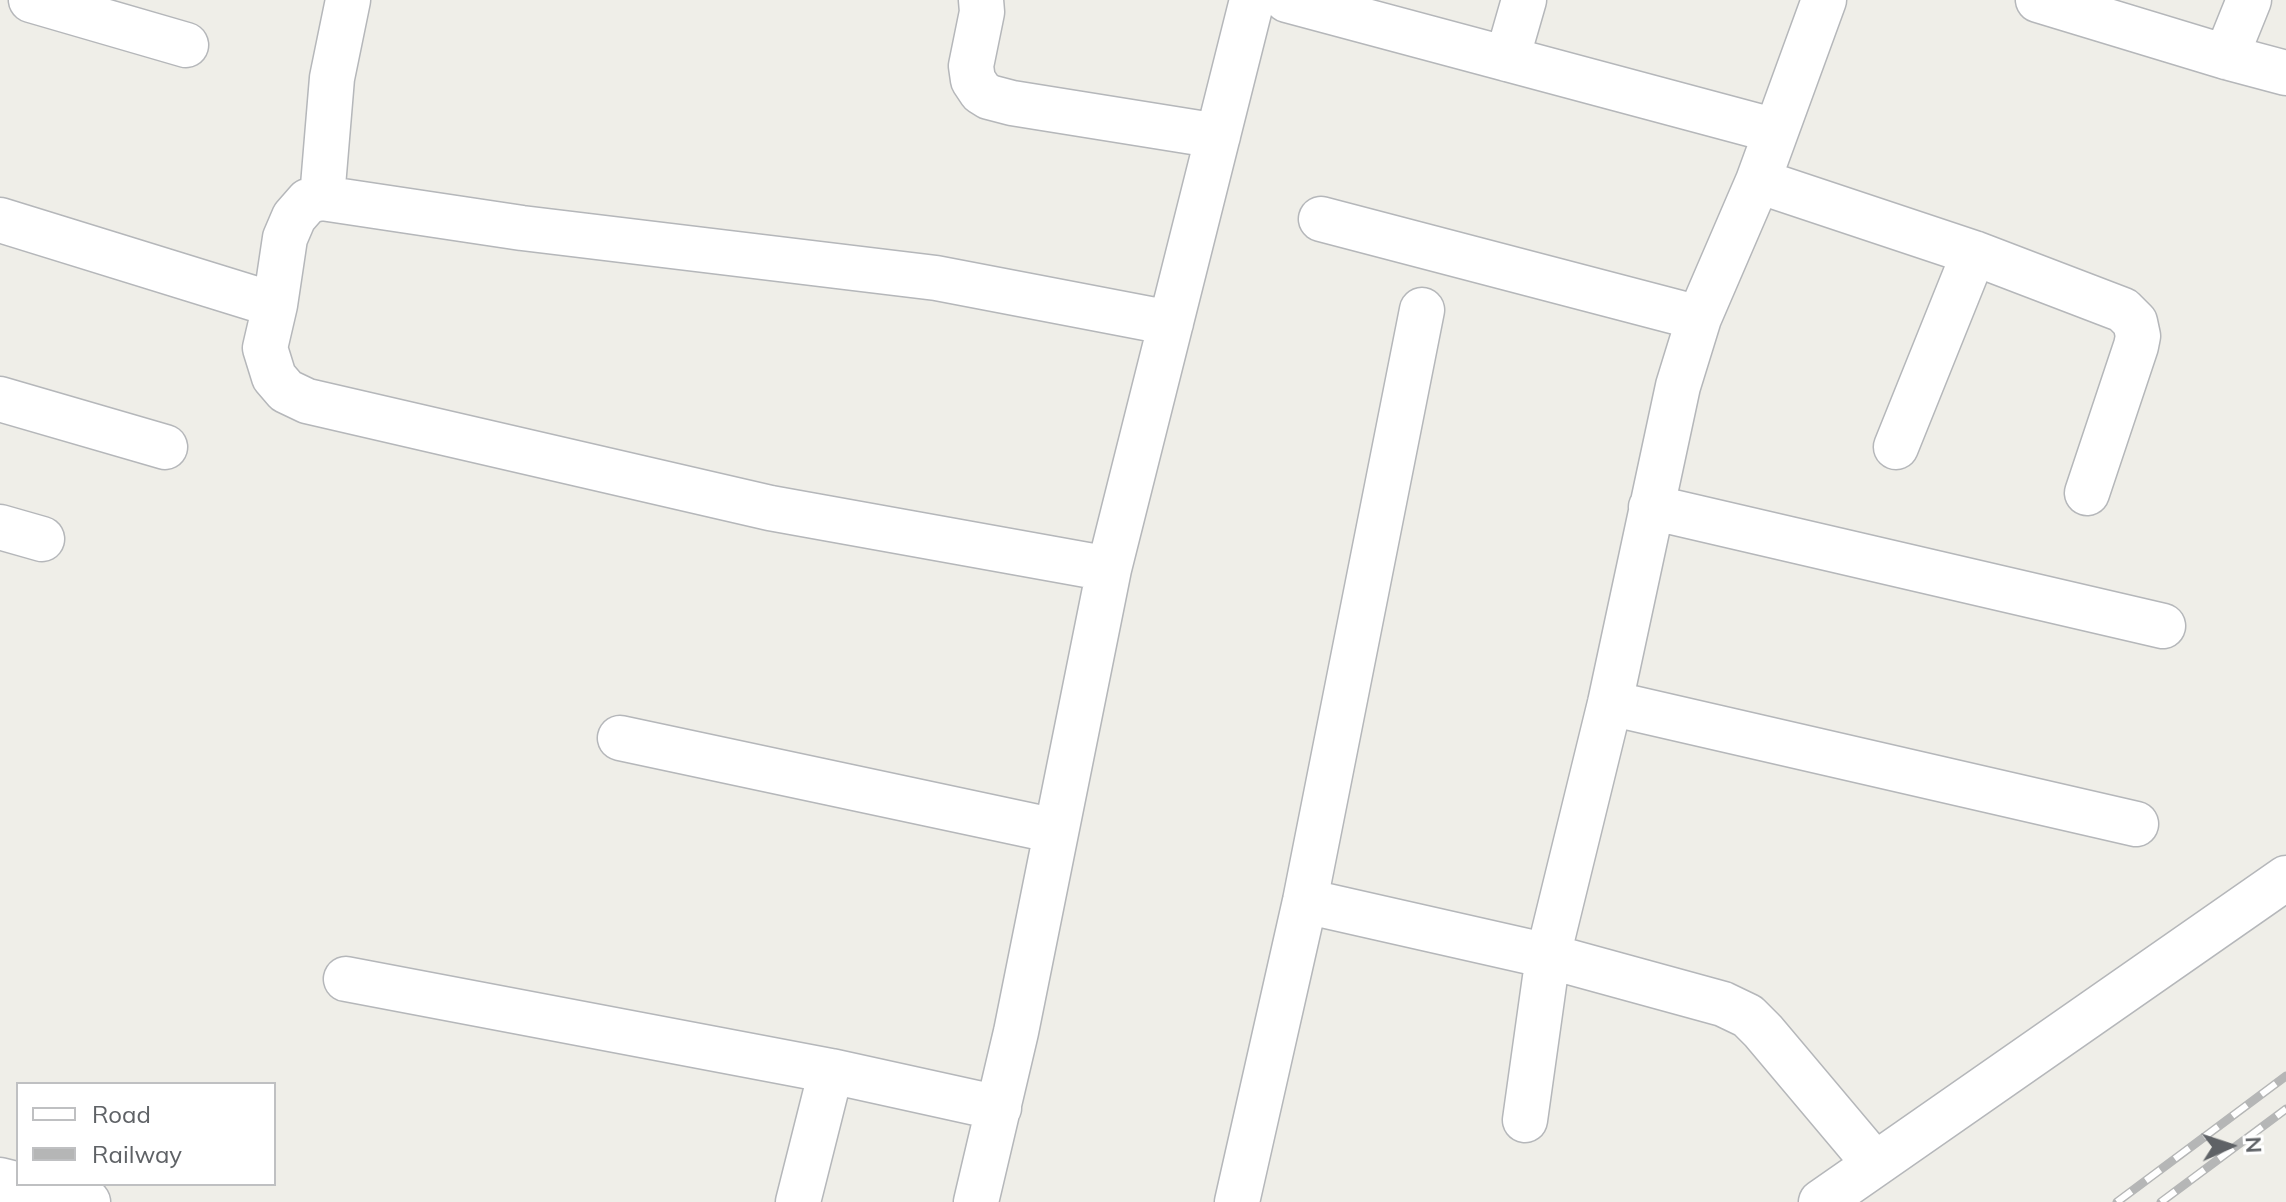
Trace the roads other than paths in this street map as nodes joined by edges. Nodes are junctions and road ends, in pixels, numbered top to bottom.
1 (31, 0) edge
2 (348, 0) edge
3 (981, 0) edge
4 (1252, 0) edge
5 (1287, 0) edge
6 (1524, 0) edge
7 (1824, 0) edge
8 (2038, 0) edge
9 (2249, 0) edge
10 (186, 45) dead end
11 (2226, 57) junction
12 (1507, 59) junction
13 (2286, 73) edge
14 (1776, 131) junction
15 (1218, 136) junction
16 (1758, 181) junction
17 (322, 198) junction
18 (1321, 219) dead end
19 (0, 220) edge
20 (1974, 253) junction
21 (275, 305) junction
22 (1422, 310) dead end
23 (1699, 318) junction
24 (1171, 323) junction
25 (0, 399) edge
26 (165, 447) dead end
27 (1896, 447) dead end
28 (2087, 493) dead end
29 (1651, 507) junction
30 (0, 527) edge
31 (42, 539) dead end
32 (1109, 569) junction
33 (2163, 626) dead end
34 (1610, 703) junction
35 (620, 738) dead end
36 (2136, 824) dead end
37 (1056, 831) junction
38 (2286, 878) edge
39 (1305, 901) junction
40 (1548, 956) junction
41 (346, 979) dead end
42 (831, 1071) junction
43 (999, 1108) junction
44 (1525, 1120) dead end
45 (1875, 1164) junction
46 (24, 1186) edge
47 (88, 1202) edge
48 (798, 1202) edge
49 (976, 1202) edge
50 (1237, 1202) edge
51 (1821, 1202) edge

1 - 10 street
2 - 17 street
3 - 15 street
4 - 15 street
5 - 12 street
6 - 12 street
7 - 14 street
8 - 11 street
9 - 11 street
11 - 13 street
12 - 14 street
14 - 16 street
15 - 24 street
16 - 20 street
16 - 23 street
17 - 21 street
17 - 24 street
18 - 23 street
19 - 21 street
20 - 27 street
20 - 28 street
21 - 32 street
22 - 39 street
23 - 29 street
24 - 32 street
25 - 26 street
29 - 33 street
29 - 34 street
30 - 31 street
32 - 37 street
34 - 36 street
34 - 40 street
35 - 37 street
37 - 43 street
38 - 45 street
39 - 40 street
39 - 50 street
40 - 44 street
40 - 45 street
41 - 42 street
42 - 43 street
42 - 48 street
43 - 49 street
45 - 51 street
46 - 47 street

